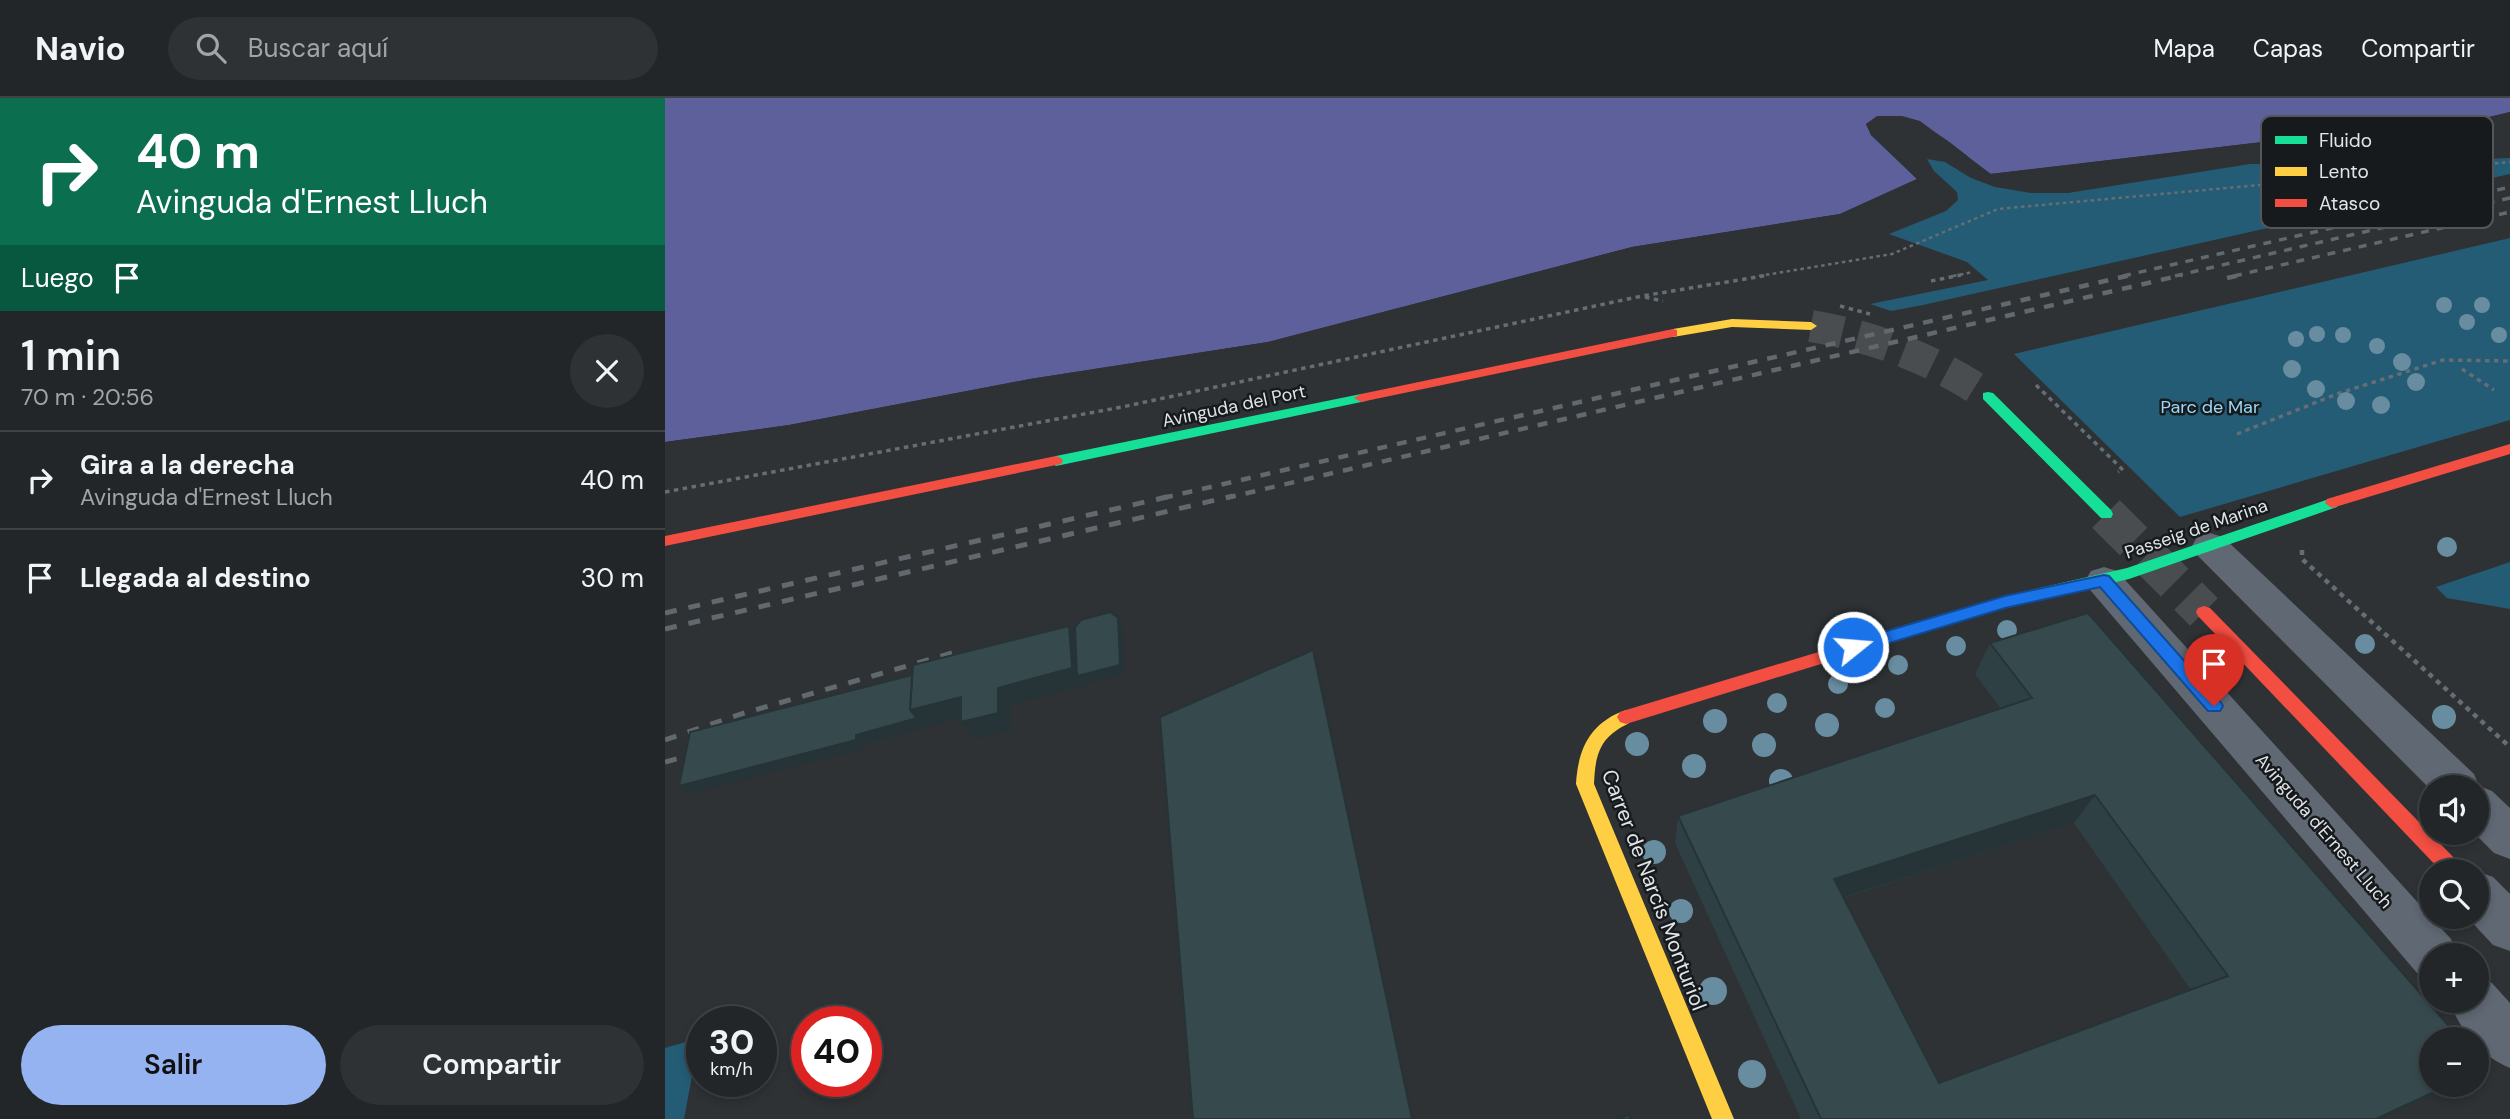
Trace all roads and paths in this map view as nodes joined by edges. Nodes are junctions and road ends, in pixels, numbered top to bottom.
1 (2261, 185) edge
2 (1973, 272) dead end
3 (1931, 281) dead end
4 (1642, 296) junction
5 (1674, 304) dead end
6 (1833, 305) dead end
7 (1870, 314) dead end
8 (1811, 326) tunnel mouth
9 (2510, 361) edge
10 (2462, 369) dead end
11 (2036, 385) dead end
12 (2494, 390) dead end
13 (1988, 396) tunnel mouth
14 (2237, 434) dead end
15 (2510, 449) edge
16 (2115, 472) dead end
17 (665, 492) edge
18 (2305, 512) junction
19 (2106, 514) tunnel mouth
20 (665, 541) edge
21 (2210, 547) junction
22 (2104, 580) junction
23 (2204, 612) tunnel mouth
24 (1651, 708) joint
25 (2510, 747) edge
26 (2445, 775) edge
27 (2489, 818) edge
28 (2510, 838) edge
29 (2442, 859) edge
30 (2489, 906) edge
31 (2510, 928) edge
32 (2423, 943) edge
33 (2485, 1013) edge
34 (2510, 1042) edge
35 (1723, 1119) edge

1 - 4 path
2 - 3 path
4 - 5 path
4 - 17 path
6 - 7 path
8 - 20 street, Avinguda del Port
9 - 14 path
10 - 12 path
11 - 16 path
13 - 19 street
15 - 18 street, Passeig de Marina
18 - 21 street, Passeig de Marina
18 - 25 path
21 - 22 street, Passeig de Marina
21 - 26 street
22 - 24 street, Passeig de Marina
22 - 32 street, Avinguda d'Ernest Lluch
23 - 29 street
24 - 35 street, Carrer de Narcís Monturiol
27 - 28 street
30 - 31 street
33 - 34 street

